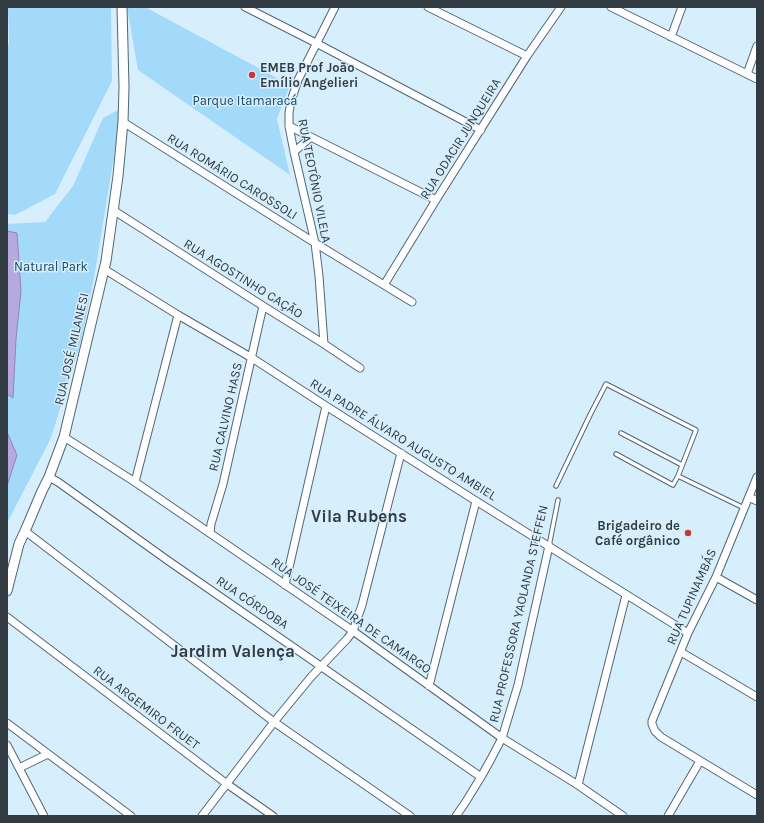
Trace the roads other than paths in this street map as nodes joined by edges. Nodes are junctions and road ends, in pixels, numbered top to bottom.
1 (122, 7) edge
2 (245, 7) edge
3 (335, 7) edge
4 (428, 7) edge
5 (561, 7) edge
6 (611, 7) edge
7 (682, 7) edge
8 (671, 37) junction
9 (316, 43) junction
10 (757, 46) edge
11 (527, 56) junction
12 (747, 74) junction
13 (757, 79) edge
14 (123, 122) junction
15 (289, 126) junction
16 (481, 130) junction
17 (311, 137) junction
18 (294, 152) junction
19 (436, 200) junction
20 (113, 210) junction
21 (315, 243) junction
22 (104, 269) junction
23 (384, 285) junction
24 (412, 302) dead end
25 (263, 306) junction
26 (178, 315) junction
27 (324, 344) junction
28 (252, 358) junction
29 (360, 368) dead end
30 (326, 406) junction
31 (621, 433) dead end
32 (64, 437) junction
33 (400, 453) junction
34 (616, 454) dead end
35 (682, 465) junction
36 (678, 476) junction
37 (50, 477) junction
38 (757, 477) edge
39 (135, 482) junction
40 (556, 486) dead end
41 (749, 497) junction
42 (558, 500) dead end
43 (476, 501) junction
44 (757, 501) edge
45 (744, 508) junction
46 (25, 531) junction
47 (210, 533) junction
48 (549, 546) junction
49 (716, 577) junction
50 (285, 585) junction
51 (7, 591) edge
52 (626, 595) junction
53 (757, 600) edge
54 (7, 617) edge
55 (353, 631) junction
56 (688, 632) junction
57 (681, 652) junction
58 (322, 666) junction
59 (429, 686) junction
60 (757, 697) edge
61 (274, 722) junction
62 (7, 723) edge
63 (502, 738) junction
64 (7, 745) edge
65 (48, 754) junction
66 (700, 761) junction
67 (19, 768) junction
68 (481, 777) junction
69 (227, 784) junction
70 (578, 785) junction
71 (757, 795) edge
72 (44, 816) edge
73 (131, 816) edge
74 (202, 816) edge
75 (273, 816) edge
76 (410, 816) edge
77 (456, 816) edge
78 (623, 816) edge
79 (668, 816) edge

1 - 14 street, RUA JOSÉ MILANESI
2 - 9 street
3 - 9 street, RUA TEOTÔNIO VILELA
4 - 11 street
5 - 11 street, RUA ODACIR JUNQUEIRA
6 - 8 street
7 - 8 street
8 - 12 street
9 - 15 street, RUA TEOTÔNIO VILELA
9 - 16 street
10 - 12 street
11 - 16 street, RUA ODACIR JUNQUEIRA
12 - 13 street
14 - 20 street, RUA JOSÉ MILANESI
14 - 21 street, RUA ROMÁRIO CAROSSOLI
15 - 17 street
15 - 18 street, RUA TEOTÔNIO VILELA
16 - 19 street, RUA ODACIR JUNQUEIRA
17 - 18 street
17 - 19 street
18 - 21 street, RUA TEOTÔNIO VILELA
19 - 23 street, RUA ODACIR JUNQUEIRA
20 - 22 street, RUA JOSÉ MILANESI
20 - 25 street, RUA AGOSTINHO CAÇÃO
21 - 23 street, RUA ROMÁRIO CAROSSOLI
21 - 27 street, RUA TEOTÔNIO VILELA
22 - 26 street, RUA PADRE ÁLVARO AUGUSTO AMBIEL
22 - 32 street, RUA JOSÉ MILANESI
23 - 24 street, RUA ROMÁRIO CAROSSOLI
25 - 27 street, RUA AGOSTINHO CAÇÃO
25 - 28 street, RUA CALVINO HASS
26 - 28 street, RUA PADRE ÁLVARO AUGUSTO AMBIEL
26 - 39 street
27 - 29 street, RUA AGOSTINHO CAÇÃO
28 - 30 street, RUA PADRE ÁLVARO AUGUSTO AMBIEL
28 - 47 street, RUA CALVINO HASS
30 - 33 street, RUA PADRE ÁLVARO AUGUSTO AMBIEL
30 - 50 street
31 - 35 lane
32 - 37 street, RUA JOSÉ MILANESI
32 - 39 street, RUA JOSÉ TEIXEIRA DE CAMARGO
33 - 43 street, RUA PADRE ÁLVARO AUGUSTO AMBIEL
33 - 55 street
34 - 36 lane
35 - 36 lane
35 - 40 lane
36 - 45 lane
37 - 46 street, RUA JOSÉ MILANESI
37 - 58 street, RUA CÓRDOBA
38 - 41 street, RUA TUPINAMBÁS
39 - 47 street, RUA JOSÉ TEIXEIRA DE CAMARGO
41 - 44 street
41 - 45 street, RUA TUPINAMBÁS
42 - 48 lane, RUA PROFESSORA YAOLANDA STEFFEN
43 - 48 street, RUA PADRE ÁLVARO AUGUSTO AMBIEL
43 - 59 street
45 - 49 street, RUA TUPINAMBÁS
46 - 51 street, RUA JOSÉ MILANESI
46 - 61 street
47 - 50 street, RUA JOSÉ TEIXEIRA DE CAMARGO
48 - 52 street, RUA PADRE ÁLVARO AUGUSTO AMBIEL
48 - 63 street, RUA PROFESSORA YAOLANDA STEFFEN
49 - 53 street
49 - 56 street, RUA TUPINAMBÁS
50 - 55 street, RUA JOSÉ TEIXEIRA DE CAMARGO
52 - 56 street, RUA PADRE ÁLVARO AUGUSTO AMBIEL
52 - 70 street
54 - 69 street, RUA ARGEMIRO FRUET
55 - 58 street
55 - 59 street, RUA JOSÉ TEIXEIRA DE CAMARGO
56 - 57 street, RUA TUPINAMBÁS
57 - 60 street
57 - 66 street, RUA TUPINAMBÁS
58 - 61 street
58 - 68 street, RUA CÓRDOBA
59 - 63 street, RUA JOSÉ TEIXEIRA DE CAMARGO
61 - 69 street
61 - 76 street
62 - 65 street
63 - 68 street, RUA PROFESSORA YAOLANDA STEFFEN
63 - 70 street, RUA JOSÉ TEIXEIRA DE CAMARGO
64 - 67 street
65 - 67 street
65 - 73 street
66 - 71 street
66 - 79 street
67 - 72 street
68 - 77 street, RUA PROFESSORA YAOLANDA STEFFEN
69 - 74 street
69 - 75 street, RUA ARGEMIRO FRUET
70 - 78 street, RUA JOSÉ TEIXEIRA DE CAMARGO

